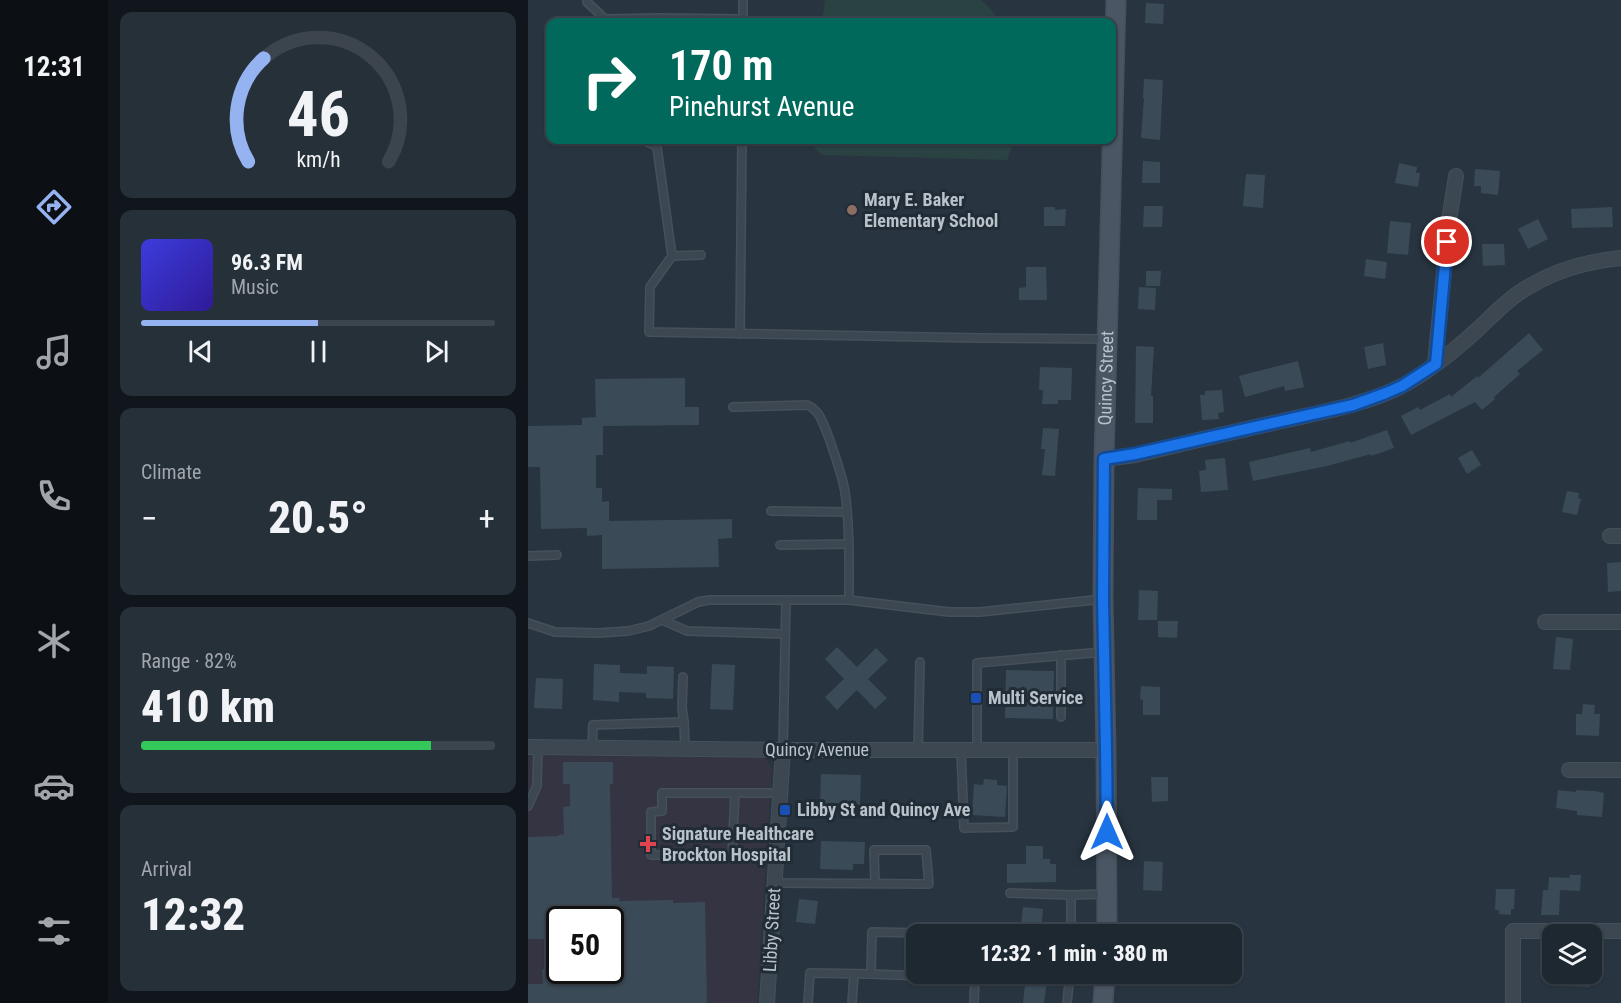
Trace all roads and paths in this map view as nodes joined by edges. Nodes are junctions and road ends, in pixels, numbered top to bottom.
1 (587, 0) edge
2 (743, 0) edge
3 (1116, 0) edge
4 (604, 18) edge
5 (743, 18) edge
6 (1115, 18) edge
7 (656, 144) edge
8 (742, 144) edge
9 (1112, 144) edge
10 (1456, 176) dead end
11 (701, 255) dead end
12 (672, 256) junction
13 (1621, 258) edge
14 (740, 334) junction
15 (1106, 339) junction
16 (1436, 364) junction
17 (733, 407) dead end
18 (1104, 459) junction
19 (771, 511) dead end
20 (847, 512) junction
21 (849, 544) junction
22 (780, 545) dead end
23 (557, 555) dead end
24 (528, 556) edge
25 (1103, 599) junction
26 (786, 600) junction
27 (849, 600) junction
28 (662, 620) junction
29 (1545, 622) dead end
30 (1621, 622) edge
31 (528, 623) edge
32 (785, 634) junction
33 (1104, 651) junction
34 (1060, 655) junction
35 (920, 662) dead end
36 (683, 677) dead end
37 (1061, 717) dead end
38 (684, 722) junction
39 (533, 747) edge
40 (592, 748) junction
41 (685, 749) junction
42 (783, 750) junction
43 (918, 750) junction
44 (961, 750) junction
45 (977, 750) junction
46 (1013, 750) junction
47 (1106, 750) junction
48 (1569, 770) dead end
49 (1621, 770) edge
50 (735, 793) junction
51 (780, 793) junction
52 (528, 806) edge
53 (775, 883) junction
54 (875, 884) junction
55 (1010, 893) dead end
56 (1107, 894) junction
57 (1071, 895) junction
58 (1071, 924) edge
59 (1107, 924) edge
60 (1621, 931) edge
61 (906, 933) edge
62 (854, 974) junction
63 (871, 974) junction
64 (906, 975) edge
65 (975, 984) edge
66 (1069, 984) edge
67 (1105, 984) edge
68 (767, 1003) edge
69 (808, 1003) edge
70 (852, 1003) edge
71 (974, 1003) edge
72 (1067, 1003) edge
73 (1103, 1003) edge
74 (1513, 1003) edge

1 - 4 lane
2 - 5 lane
3 - 6 main road, Quincy Street
7 - 12 lane
8 - 14 lane
9 - 15 main road, Quincy Street
10 - 16 street
11 - 12 lane
12 - 14 lane
13 - 16 street
14 - 15 lane
15 - 18 main road, Quincy Street
16 - 18 street
17 - 20 lane
18 - 25 main road, Quincy Street
19 - 20 lane
20 - 21 lane
21 - 22 lane
21 - 27 lane
23 - 24 lane
25 - 27 lane
25 - 33 main road, Quincy Street
26 - 27 lane
26 - 28 lane
26 - 32 lane
28 - 31 lane
28 - 32 lane
29 - 30 street
32 - 42 lane
33 - 34 lane
33 - 47 main road, Quincy Street
34 - 37 lane
34 - 45 lane
35 - 43 lane
36 - 38 lane
38 - 40 lane
38 - 41 lane
39 - 40 street, Quincy Avenue
39 - 52 lane
40 - 41 street, Quincy Avenue
41 - 42 street, Quincy Avenue
42 - 43 street, Quincy Avenue
42 - 51 street, Libby Street
43 - 44 street, Quincy Avenue
44 - 45 street, Quincy Avenue
44 - 46 lane
45 - 46 street, Quincy Avenue
46 - 47 street, Quincy Avenue
47 - 56 main road, Quincy Street
48 - 49 street
50 - 50 lane
50 - 51 lane
51 - 53 street, Libby Street
53 - 54 lane
53 - 68 street, Libby Street
54 - 54 lane
55 - 57 lane
56 - 57 lane
56 - 59 main road, Quincy Street
57 - 58 lane
60 - 74 street
61 - 63 lane
62 - 63 lane
62 - 69 lane
62 - 70 lane
63 - 64 lane
65 - 71 lane
66 - 72 lane
67 - 73 main road

